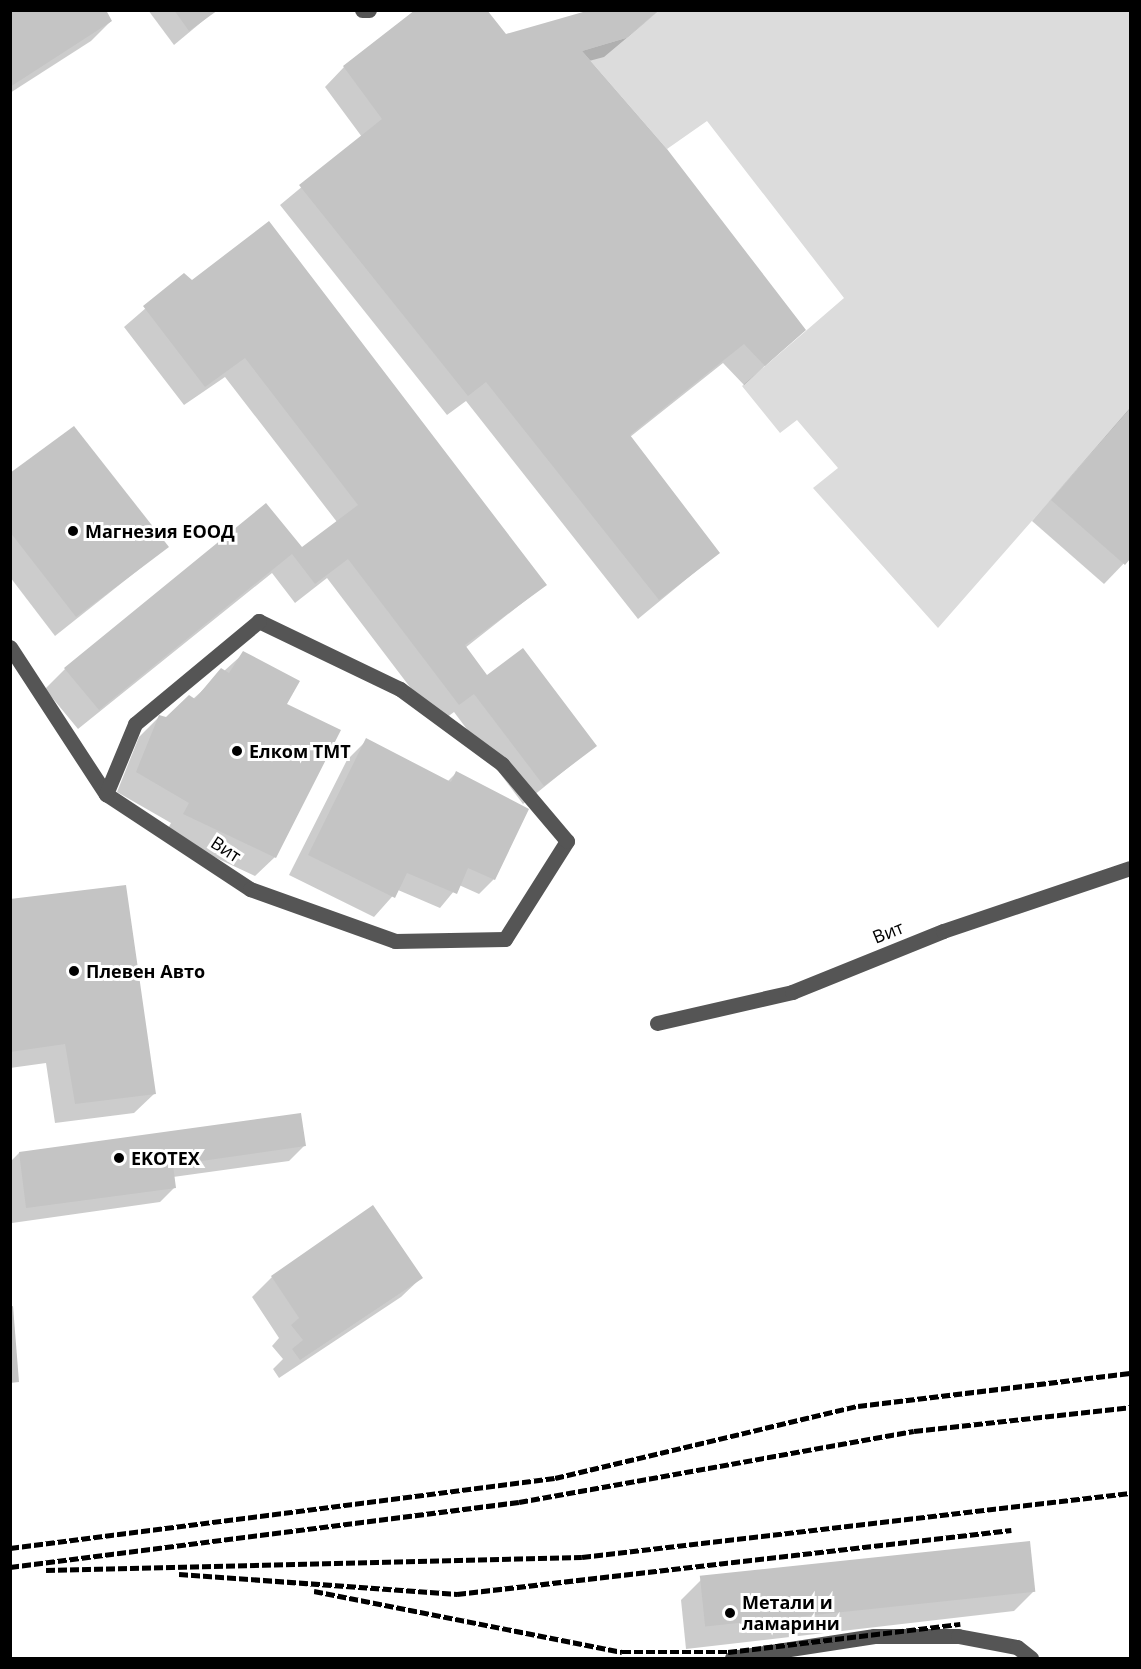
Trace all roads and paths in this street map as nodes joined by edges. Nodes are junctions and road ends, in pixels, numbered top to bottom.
1 (362, 10) edge
2 (369, 10) edge
3 (10, 647) edge
4 (106, 794) junction
5 (1131, 868) edge
6 (657, 1023) dead end
7 (732, 1659) edge
8 (1031, 1659) edge

1 - 2 street
3 - 4 street, Вит
4 - 4 street, Вит
5 - 6 street, Вит
7 - 8 street

